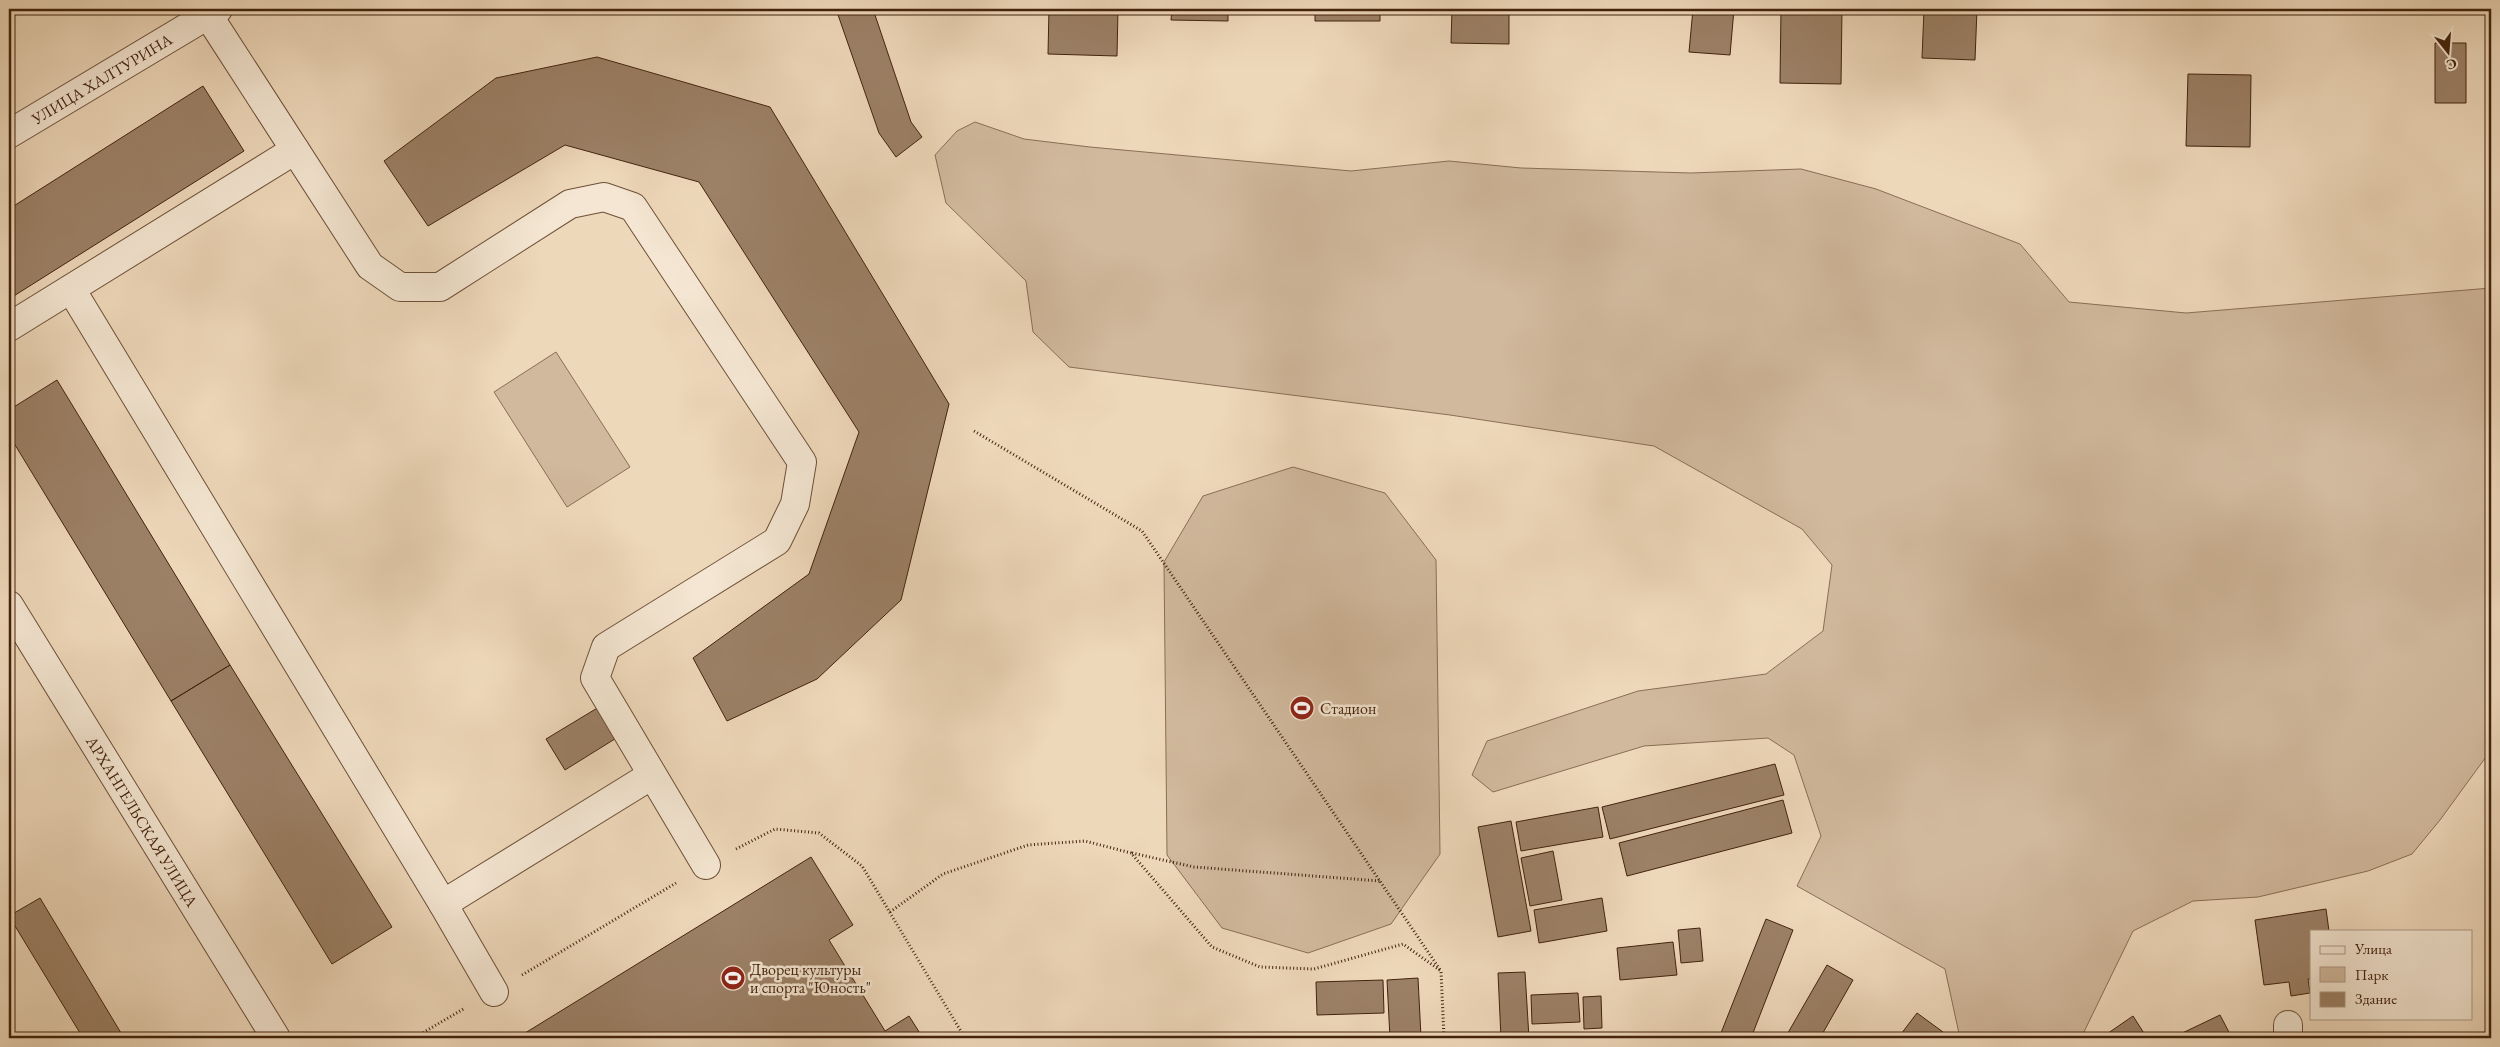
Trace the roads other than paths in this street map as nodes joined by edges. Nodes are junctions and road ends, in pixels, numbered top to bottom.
1 (213, 12) edge
2 (9, 134) edge
3 (295, 150) junction
4 (70, 289) junction
5 (9, 327) edge
6 (9, 605) edge
7 (652, 775) junction
8 (706, 865) road end
9 (443, 904) junction
10 (494, 992) road end
11 (276, 1038) edge

1 - 2 street, УЛИЦА ХАЛТУРИНА
1 - 3 street
3 - 4 street
3 - 7 street
4 - 5 street
4 - 9 street
6 - 11 street, АРХАНГЕЛЬСКАЯ УЛИЦА
7 - 8 street
7 - 9 street
9 - 10 street

